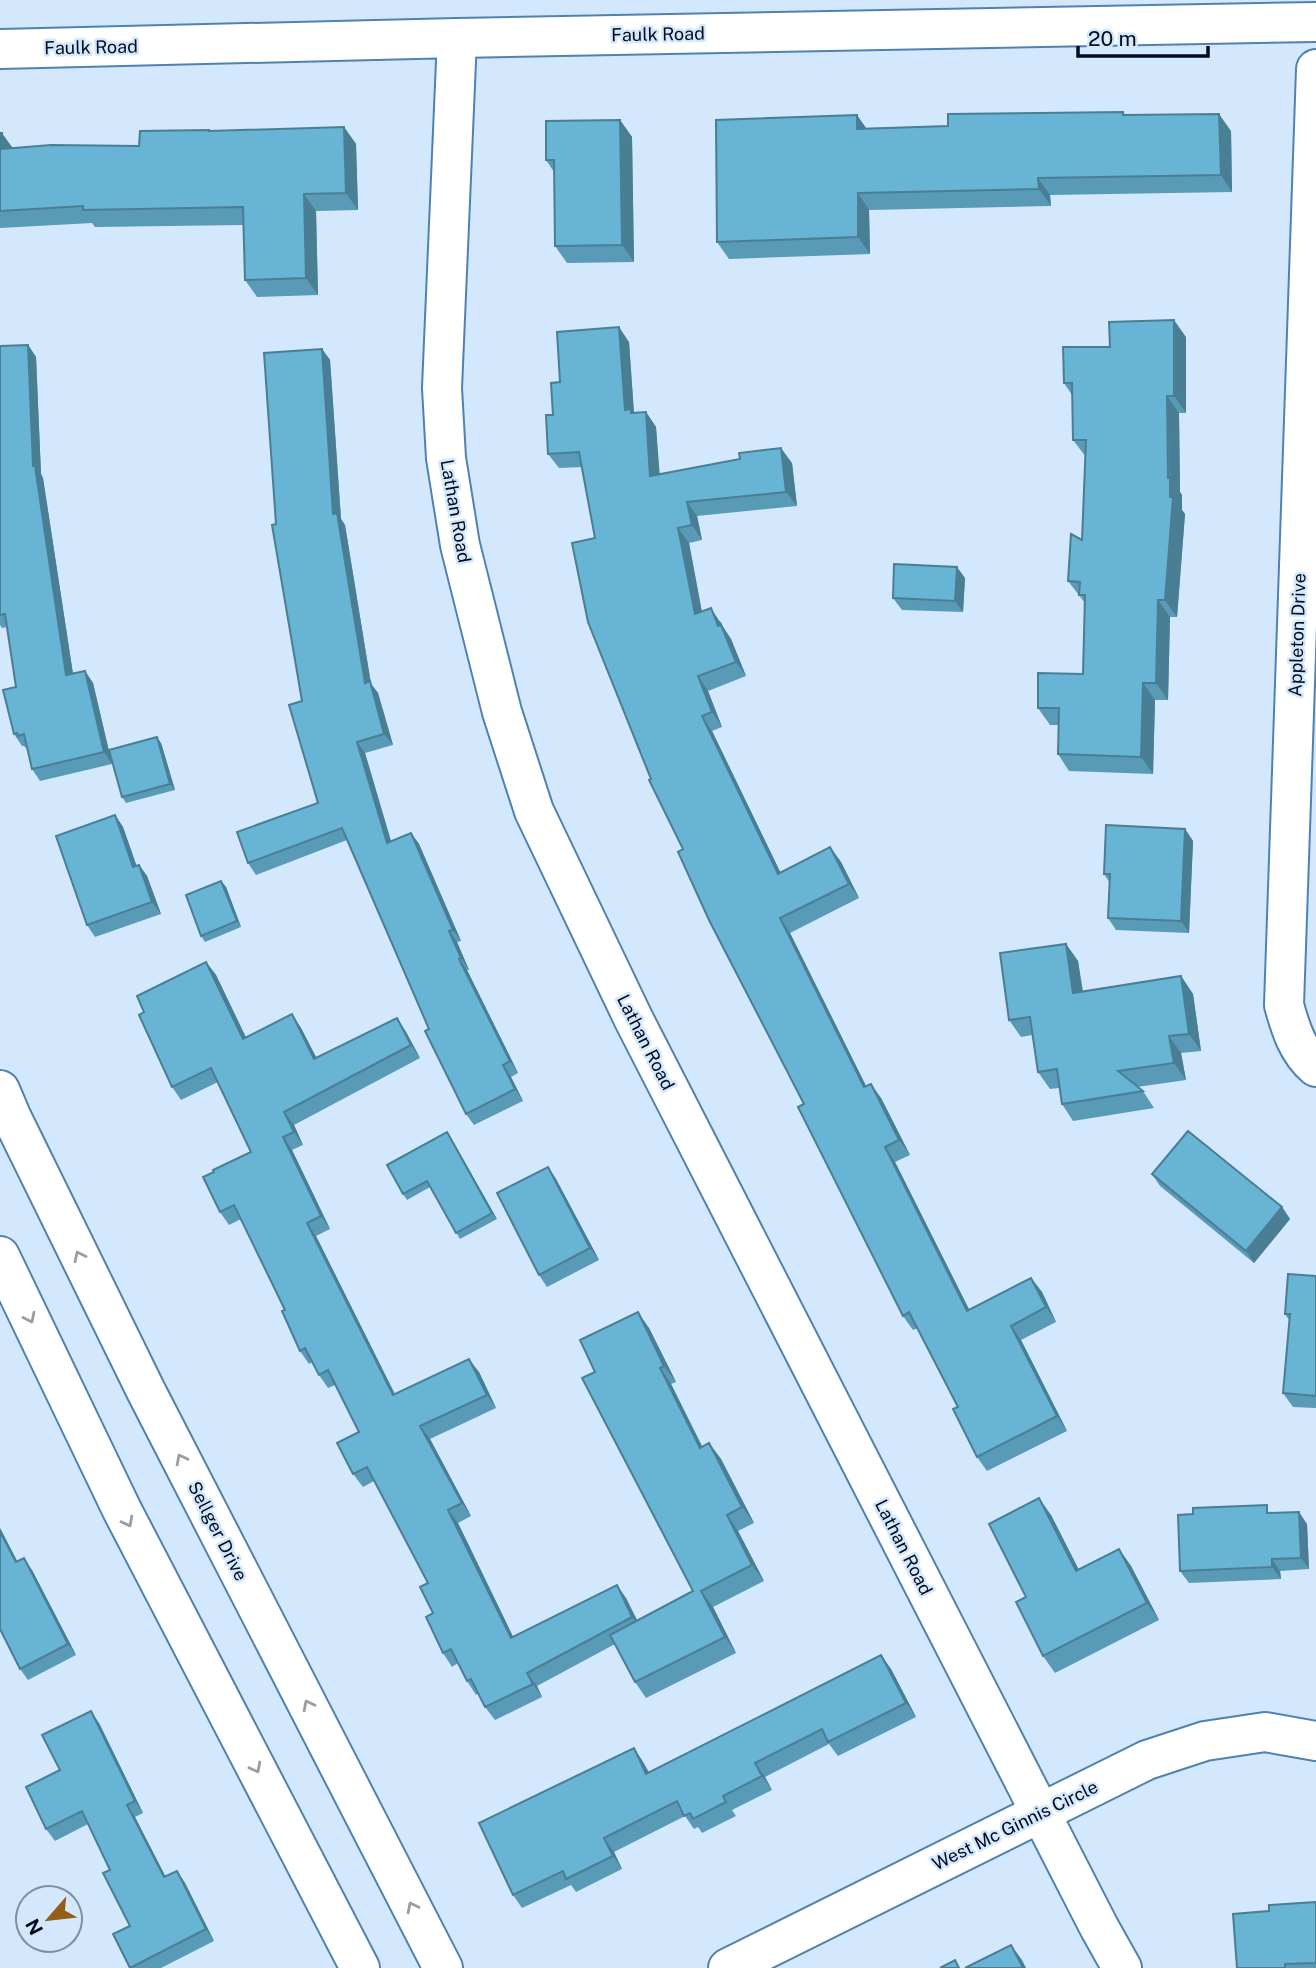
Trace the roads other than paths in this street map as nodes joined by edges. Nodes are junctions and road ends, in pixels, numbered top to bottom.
1 (1316, 22) edge
2 (457, 38) junction
3 (0, 49) edge
4 (1316, 69) edge
5 (1316, 1067) edge
6 (4, 1109) edge
7 (0, 1256) edge
8 (1316, 1741) edge
9 (1041, 1812) junction
10 (360, 1968) edge
11 (443, 1968) edge
12 (728, 1968) edge
13 (1122, 1968) edge

1 - 2 street, Faulk Road
2 - 3 street, Faulk Road
2 - 9 street, Lathan Road
4 - 5 street, Appleton Drive
11 -> 6 street, Sellger Drive
7 -> 10 street
8 - 9 street, West Mc Ginnis Circle
9 - 12 street, West Mc Ginnis Circle
9 - 13 street, Lathan Road

